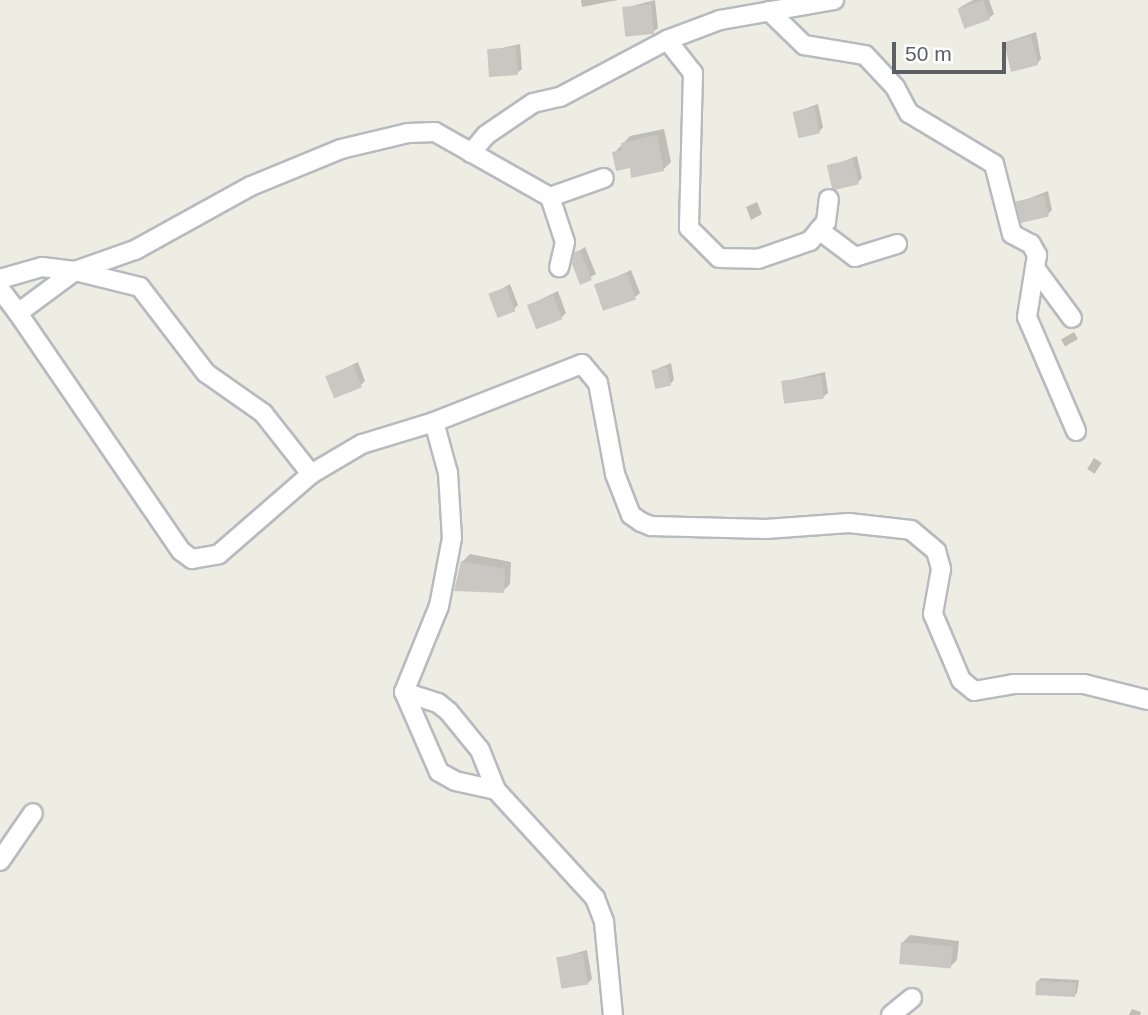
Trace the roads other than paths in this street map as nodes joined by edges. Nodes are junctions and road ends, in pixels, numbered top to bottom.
1 (834, 0) edge
2 (769, 11) junction
3 (667, 40) junction
4 (471, 153) junction
5 (604, 178) dead end
6 (550, 197) junction
7 (829, 199) dead end
8 (819, 230) junction
9 (897, 244) dead end
10 (559, 267) dead end
11 (1035, 268) junction
12 (75, 271) junction
13 (0, 279) edge
14 (0, 289) edge
15 (18, 313) junction
16 (1072, 318) dead end
17 (434, 422) junction
18 (1076, 431) dead end
19 (311, 474) junction
20 (404, 692) junction
21 (1148, 700) edge
22 (496, 790) junction
23 (33, 813) dead end
24 (0, 861) edge
25 (912, 998) dead end
26 (613, 1015) edge
27 (891, 1015) edge

1 - 2 street
2 - 3 street
2 - 11 street
3 - 4 street
3 - 8 street
4 - 6 street
4 - 12 street
5 - 6 street
6 - 10 street
7 - 8 street
8 - 9 street
11 - 16 street
11 - 18 street
12 - 13 street
12 - 15 street
12 - 19 street
14 - 15 street
15 - 19 street
17 - 19 street
17 - 20 street
17 - 21 street
20 - 22 street
20 - 22 street
22 - 26 street
23 - 24 street
25 - 27 street

